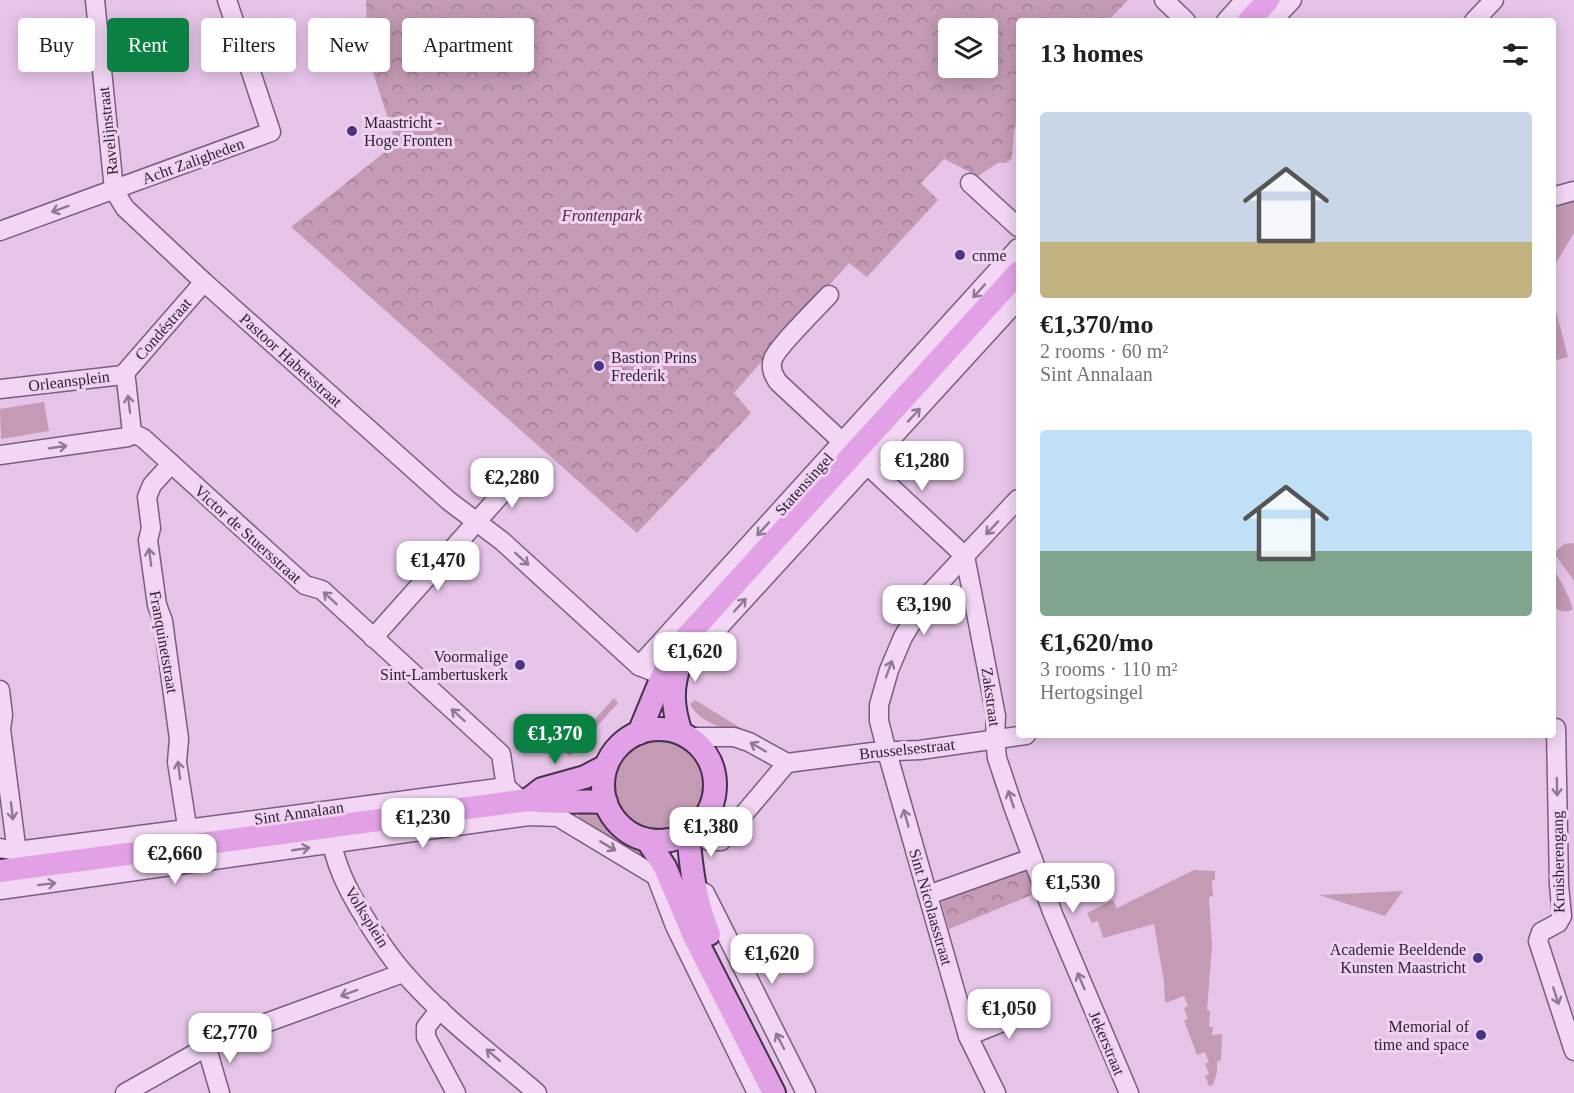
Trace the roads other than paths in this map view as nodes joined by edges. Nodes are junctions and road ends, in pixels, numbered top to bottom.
1 (95, 0) edge
2 (227, 0) edge
3 (1164, 0) edge
4 (1245, 0) edge
5 (1268, 0) edge
6 (1292, 0) edge
7 (1494, 0) edge
8 (1183, 18) edge
9 (1229, 18) edge
10 (1252, 18) edge
11 (1275, 18) edge
12 (1477, 18) edge
13 (969, 183) dead end
14 (115, 190) junction
15 (1574, 191) edge
16 (1556, 196) edge
17 (1016, 225) edge
18 (0, 231) edge
19 (1016, 251) edge
20 (1016, 275) edge
21 (204, 282) junction
22 (829, 295) dead end
23 (1016, 302) edge
24 (123, 375) junction
25 (0, 389) edge
26 (132, 434) junction
27 (855, 453) junction
28 (0, 455) edge
29 (171, 464) junction
30 (521, 472) dead end
31 (1016, 502) edge
32 (477, 522) junction
33 (965, 556) junction
34 (687, 636) junction
35 (373, 638) junction
36 (639, 666) junction
37 (662, 675) junction
38 (0, 690) edge
39 (1561, 728) edge
40 (639, 733) junction
41 (684, 735) junction
42 (1016, 736) edge
43 (1, 737) edge
44 (995, 739) junction
45 (887, 752) junction
46 (787, 763) junction
47 (606, 766) junction
48 (515, 802) junction
49 (606, 802) junction
50 (329, 827) junction
51 (690, 831) junction
52 (647, 840) junction
53 (190, 846) junction
54 (1032, 858) junction
55 (9, 860) edge
56 (1566, 884) edge
57 (0, 890) edge
58 (679, 893) junction
59 (928, 895) junction
60 (403, 972) junction
61 (440, 1009) junction
62 (1036, 1009) dead end
63 (968, 1036) junction
64 (206, 1045) junction
65 (1574, 1051) edge
66 (125, 1093) edge
67 (220, 1093) edge
68 (456, 1093) edge
69 (537, 1093) edge
70 (758, 1093) edge
71 (774, 1093) edge
72 (790, 1093) edge
73 (806, 1093) edge
74 (996, 1093) edge
75 (1129, 1093) edge

1 - 14 street, Ravelijnstraat
2 - 14 street, Acht Zaligheden
3 - 8 street
4 - 9 street
5 - 10 main road
6 - 11 street
7 - 12 street
13 - 17 street
14 -> 18 street, Acht Zaligheden
14 - 21 street, Pastoor Habetsstraat
15 - 16 street
19 -> 27 street, Statensingel
20 - 27 main road, Statensingel
21 - 24 street, Condéstraat
21 - 32 street, Pastoor Habetsstraat
22 - 27 street
27 -> 23 street, Statensingel
24 - 25 street, Orleansplein
26 -> 24 street, Orleansplein
28 -> 26 street
26 - 29 street, Victor de Stuersstraat
27 - 33 street
27 - 34 main road, Statensingel
27 -> 36 street, Statensingel
35 -> 29 street, Victor de Stuersstraat
53 -> 29 street, Franquinetstraat
30 - 32 street
31 -> 33 street, Sint Nicolaasstraat
32 - 35 street
32 -> 36 street, Pastoor Habetsstraat
33 - 44 street, Zakstraat
45 -> 33 street, Sint Nicolaasstraat
34 - 37 main road, Statensingel
34 - 41 main road
48 -> 35 street, Victor de Stuersstraat
36 - 37 street, Pastoor Habetsstraat
37 - 40 main road, Statensingel
38 - 43 street
39 -> 56 street, Kruisherengang
40 - 41 main road
40 - 47 main road
46 -> 41 street
41 - 51 main road
42 - 44 street, Brusselsestraat
43 -> 55 street
44 - 45 street, Brusselsestraat
54 -> 44 street, Jekerstraat
45 - 46 street, Brusselsestraat
59 -> 45 street, Sint Nicolaasstraat
46 - 51 street
47 - 48 main road, Sint Annalaan
47 - 49 main road
48 - 49 main road, Sint Annalaan
48 - 50 main road, Sint Annalaan
48 -> 58 street, Sint Annalaan
49 - 52 main road
50 - 53 main road, Sint Annalaan
50 - 60 street, Volksplein
51 - 52 main road
51 - 58 main road
52 - 58 main road
53 - 55 main road, Sint Annalaan
57 -> 53 street, Sint Annalaan
54 - 59 street
75 -> 54 street, Jekerstraat
56 -> 65 street, Kruisherengang
58 - 70 street
58 - 71 main road
58 - 72 main road
73 -> 58 street
59 - 63 street, Sint Nicolaasstraat
60 - 61 street, Volksplein
60 -> 64 street
61 - 68 street
69 -> 61 street, Volksplein
62 - 63 street
63 - 74 street, Sint Nicolaasstraat
64 - 66 street
64 - 67 street

